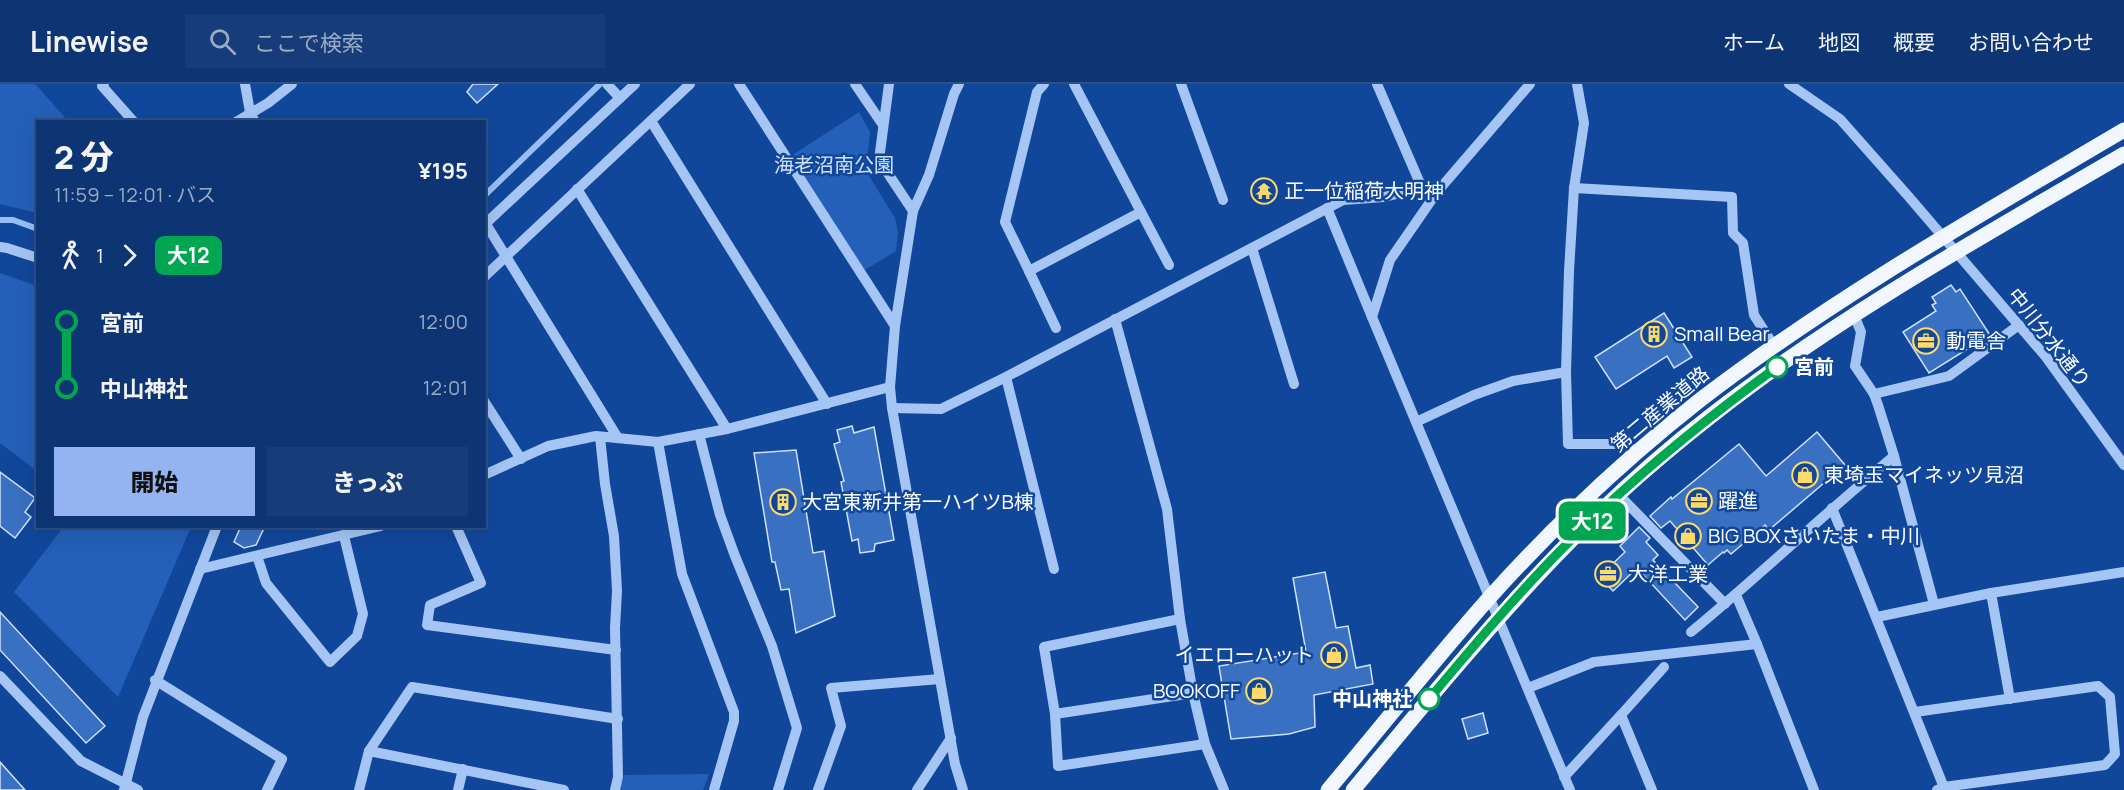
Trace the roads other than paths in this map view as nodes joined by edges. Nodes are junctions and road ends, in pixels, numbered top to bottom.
1 (104, 84) edge
2 (246, 84) edge
3 (292, 84) edge
4 (635, 84) edge
5 (690, 84) edge
6 (740, 84) edge
7 (855, 84) edge
8 (889, 84) edge
9 (959, 84) edge
10 (1044, 84) edge
11 (1074, 84) edge
12 (1181, 84) edge
13 (1377, 84) edge
14 (1530, 84) edge
15 (1577, 84) edge
16 (1789, 84) edge
17 (613, 90) edge
18 (253, 117) edge
19 (132, 120) edge
20 (651, 121) junction
21 (883, 125) junction
22 (2124, 130) edge
23 (2124, 154) edge
24 (1422, 188) junction
25 (1574, 188) junction
26 (578, 189) junction
27 (1437, 192) junction
28 (1223, 200) dead end
29 (1327, 208) junction
30 (913, 211) junction
31 (1141, 212) junction
32 (486, 224) edge
33 (486, 226) edge
34 (1942, 238) junction
35 (0, 247) edge
36 (1252, 248) junction
37 (1956, 252) junction
38 (506, 256) junction
39 (36, 257) edge
40 (1169, 265) dead end
41 (1029, 271) junction
42 (486, 275) edge
43 (1854, 315) junction
44 (1372, 317) junction
45 (1115, 320) junction
46 (2019, 325) junction
47 (895, 326) junction
48 (1056, 328) dead end
49 (1774, 346) junction
50 (1566, 372) junction
51 (1006, 377) junction
52 (1294, 384) dead end
53 (890, 387) junction
54 (1874, 394) junction
55 (486, 404) edge
56 (827, 404) junction
57 (892, 408) junction
58 (1416, 422) junction
59 (727, 429) junction
60 (699, 434) junction
61 (600, 436) junction
62 (618, 438) junction
63 (658, 442) junction
64 (1638, 453) junction
65 (1894, 456) junction
66 (521, 459) junction
67 (2124, 465) edge
68 (486, 474) edge
69 (1619, 495) junction
70 (1832, 508) junction
71 (216, 528) edge
72 (374, 528) edge
73 (457, 528) edge
74 (344, 536) junction
75 (257, 556) junction
76 (200, 569) junction
77 (1054, 569) dead end
78 (2124, 572) edge
79 (1991, 593) junction
80 (1736, 596) junction
81 (1489, 598) junction
82 (1725, 604) junction
83 (1934, 604) junction
84 (1498, 617) junction
85 (1877, 617) junction
86 (1180, 619) junction
87 (1691, 632) dead end
88 (1757, 644) junction
89 (616, 650) junction
90 (1664, 667) dead end
91 (0, 676) edge
92 (940, 679) junction
93 (156, 681) junction
94 (1528, 688) junction
95 (1193, 693) junction
96 (2010, 699) junction
97 (1915, 712) junction
98 (1055, 714) junction
99 (1621, 715) junction
100 (618, 719) junction
101 (951, 738) junction
102 (1205, 744) junction
103 (369, 751) junction
104 (463, 768) junction
105 (1564, 777) junction
106 (124, 787) edge
107 (1812, 789) edge
108 (1942, 789) edge
109 (138, 790) edge
110 (267, 790) edge
111 (359, 790) edge
112 (458, 790) edge
113 (564, 790) edge
114 (615, 790) edge
115 (714, 790) edge
116 (778, 790) edge
117 (818, 790) edge
118 (917, 790) edge
119 (963, 790) edge
120 (1224, 790) edge
121 (1328, 790) edge
122 (1353, 790) edge
123 (1570, 790) edge
124 (1652, 790) edge

1 - 19 street
2 - 18 street
3 - 18 street
4 - 17 street
5 - 20 street
6 - 47 street
7 - 21 street
8 - 21 street
9 - 30 street
10 - 41 street
11 - 31 street
12 - 28 street
13 - 24 street
14 - 27 street
15 - 25 street
16 - 34 street, 中川分水通り
17 - 32 street
20 - 26 street
20 - 56 street
21 - 30 street
22 - 34 main road, 第二産業道路
23 - 37 main road, 第二産業道路
24 - 27 street
24 - 29 street
25 - 49 street
25 - 50 street
26 - 38 street
26 - 59 street
27 - 44 street
29 - 36 street
29 - 44 street
30 - 47 street
31 - 40 street
31 - 41 street
33 - 38 street
34 - 37 street, 中川分水通り
34 - 49 main road, 第二産業道路
35 - 39 street
36 - 45 street
36 - 52 street
37 - 43 main road, 第二産業道路
37 - 46 street, 中川分水通り
38 - 42 street
38 - 62 street
41 - 48 street
43 - 54 street
43 - 69 main road, 第二産業道路
44 - 58 street
45 - 51 street
45 - 86 street
46 - 54 street
46 - 67 street, 中川分水通り
47 - 53 street
49 - 64 main road, 第二産業道路
50 - 58 street
50 - 64 street
51 - 57 street
51 - 77 street
53 - 56 street
53 - 57 street
54 - 65 street
55 - 66 street
56 - 59 street
57 - 92 street
58 - 81 street
59 - 60 street
60 - 63 street
60 - 116 street
61 - 62 street
61 - 66 street
61 - 89 street
62 - 63 street
63 - 115 street
64 - 81 main road, 第二産業道路
65 - 70 street
65 - 83 street
66 - 68 street
69 - 82 street
69 - 84 main road, 第二産業道路
70 - 80 street
70 - 85 street
71 - 76 street
72 - 74 street
73 - 89 street
74 - 75 street
74 - 75 street
75 - 76 street
76 - 93 street
78 - 79 street
79 - 83 street
79 - 96 street
80 - 82 street
80 - 88 street
81 - 84 street
81 - 121 main road, 第二産業道路
82 - 87 street
83 - 85 street
84 - 94 street
84 - 122 main road, 第二産業道路
85 - 97 street
86 - 95 street
86 - 98 street
88 - 94 street
88 - 107 street
89 - 100 street
90 - 99 street
91 - 106 street
92 - 101 street
92 - 117 street
93 - 106 street
93 - 110 street
94 - 105 street
95 - 98 street
95 - 102 street
96 - 97 street
96 - 108 street
97 - 108 street
98 - 102 street
99 - 105 street
99 - 124 street
100 - 103 street
100 - 114 street
101 - 118 street
101 - 119 street
102 - 120 street
103 - 104 street
103 - 111 street
104 - 112 street
104 - 113 street
105 - 123 street
106 - 109 street

